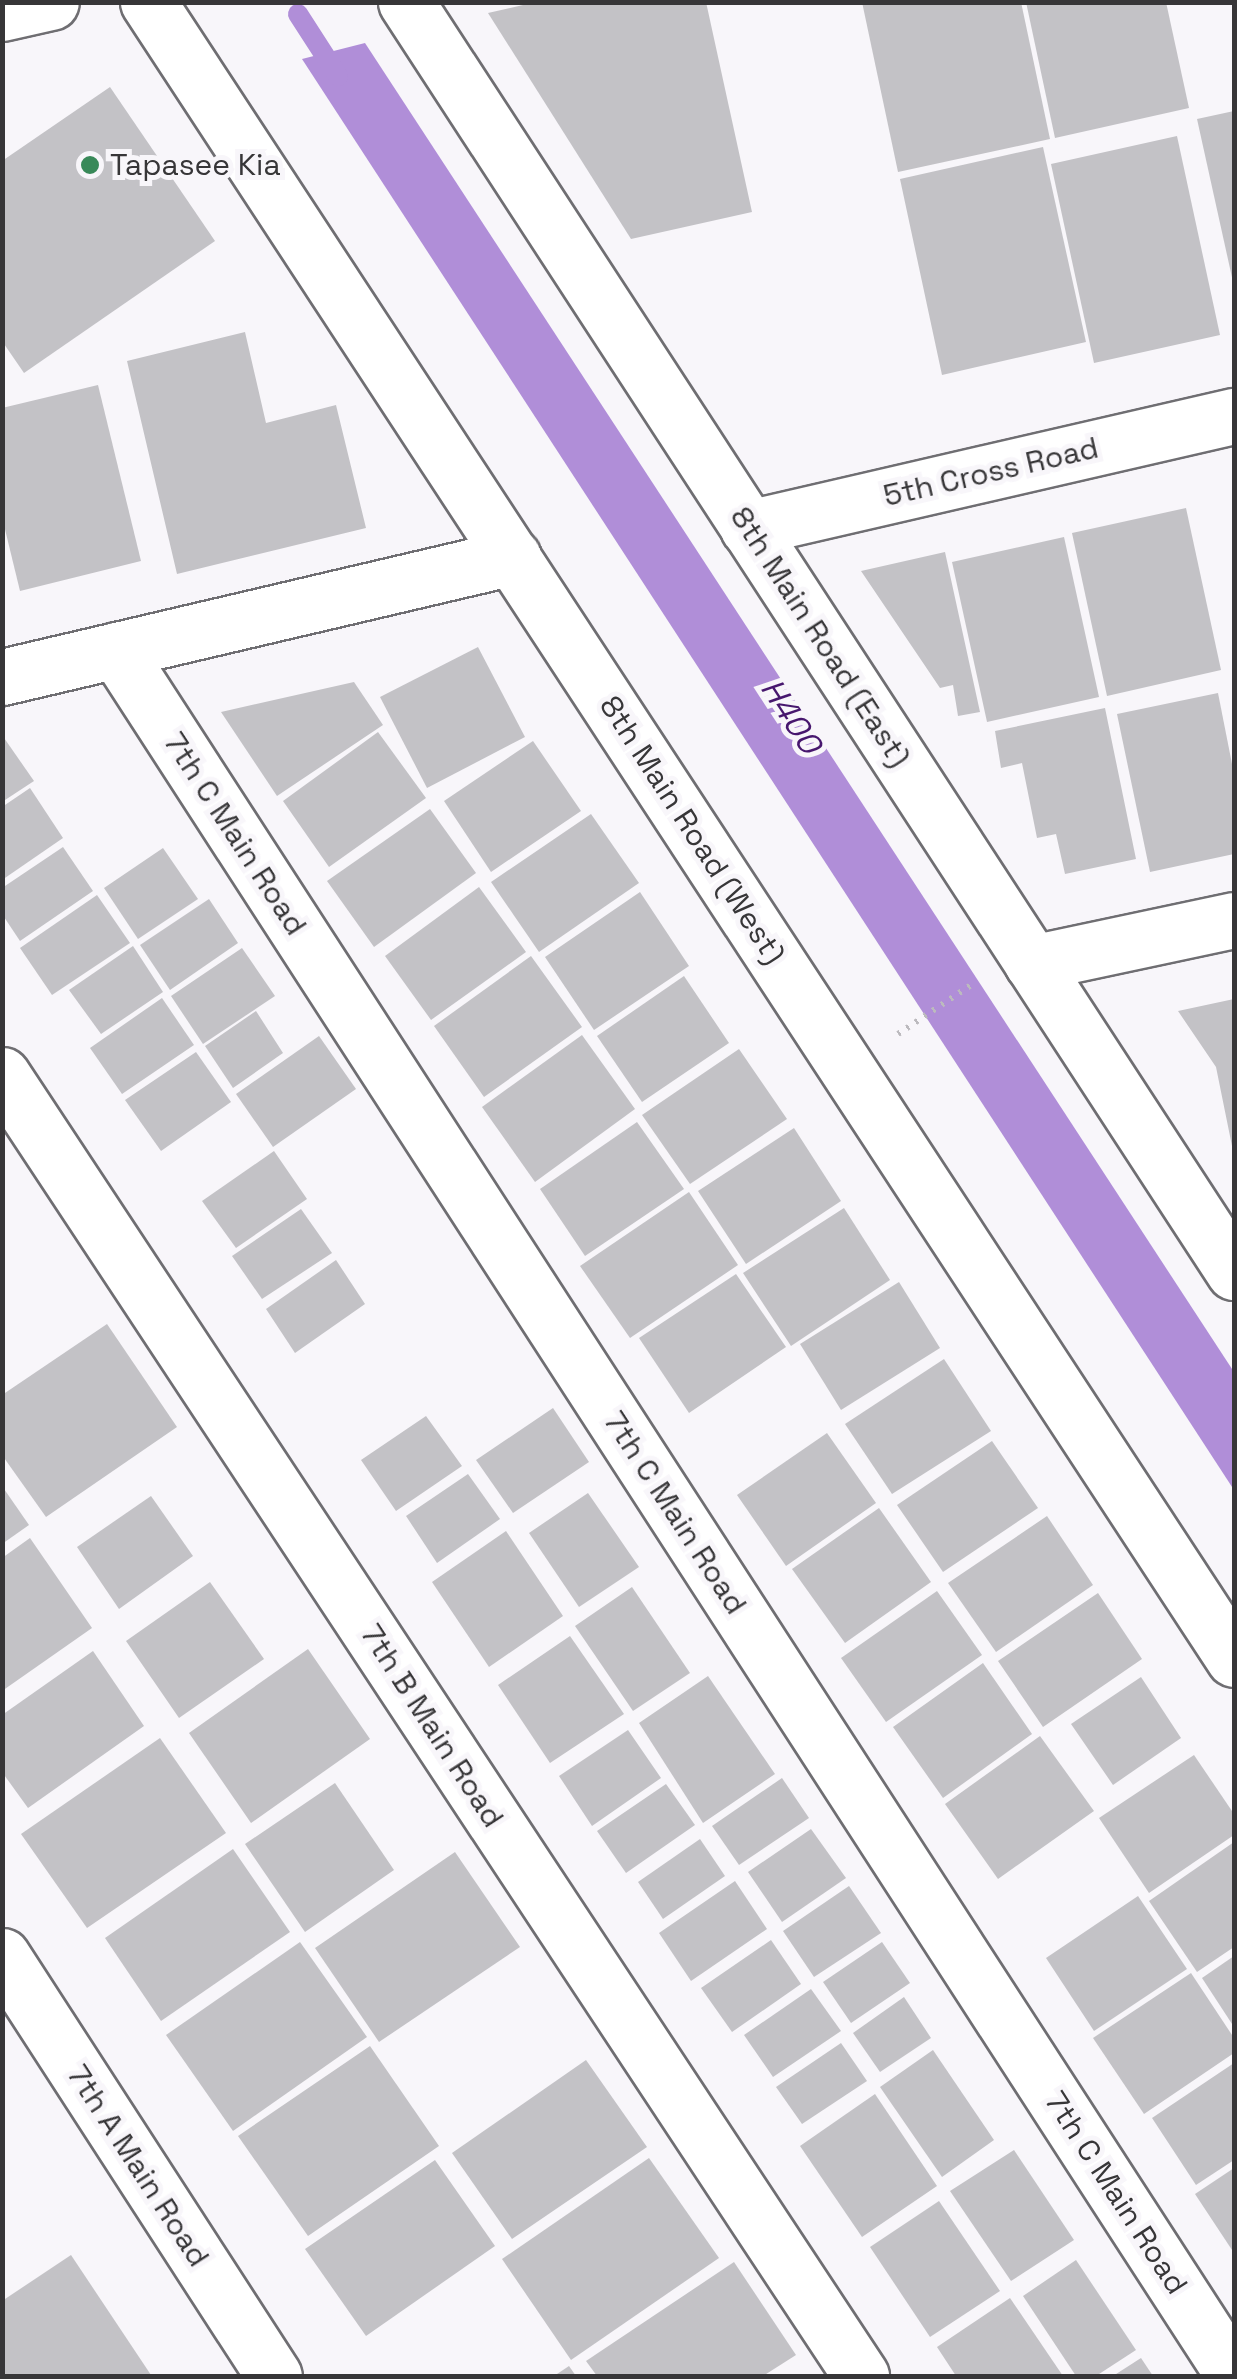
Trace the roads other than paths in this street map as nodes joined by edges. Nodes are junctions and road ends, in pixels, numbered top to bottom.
1 (51, 2) edge
2 (148, 2) edge
3 (406, 2) edge
4 (2, 12) edge
5 (1234, 416) edge
6 (748, 528) junction
7 (513, 557) junction
8 (116, 650) junction
9 (2, 677) edge
10 (1234, 920) edge
11 (1032, 963) junction
12 (2, 1075) edge
13 (1234, 1272) edge
14 (1234, 1659) edge
15 (2, 1956) edge
16 (274, 2376) edge
17 (860, 2376) edge
18 (1234, 2376) edge

1 - 4 street
2 - 7 street, 8th Main Road (West)
3 - 6 street, 8th Main Road (East)
5 - 6 street, 5th Cross Road
6 - 11 street, 8th Main Road (East)
7 - 8 street
7 - 14 street, 8th Main Road (West)
8 - 9 street
8 - 18 street, 7th C Main Road
10 - 11 street
11 - 13 street, 8th Main Road (East)
12 - 17 street, 7th B Main Road
15 - 16 street, 7th A Main Road

